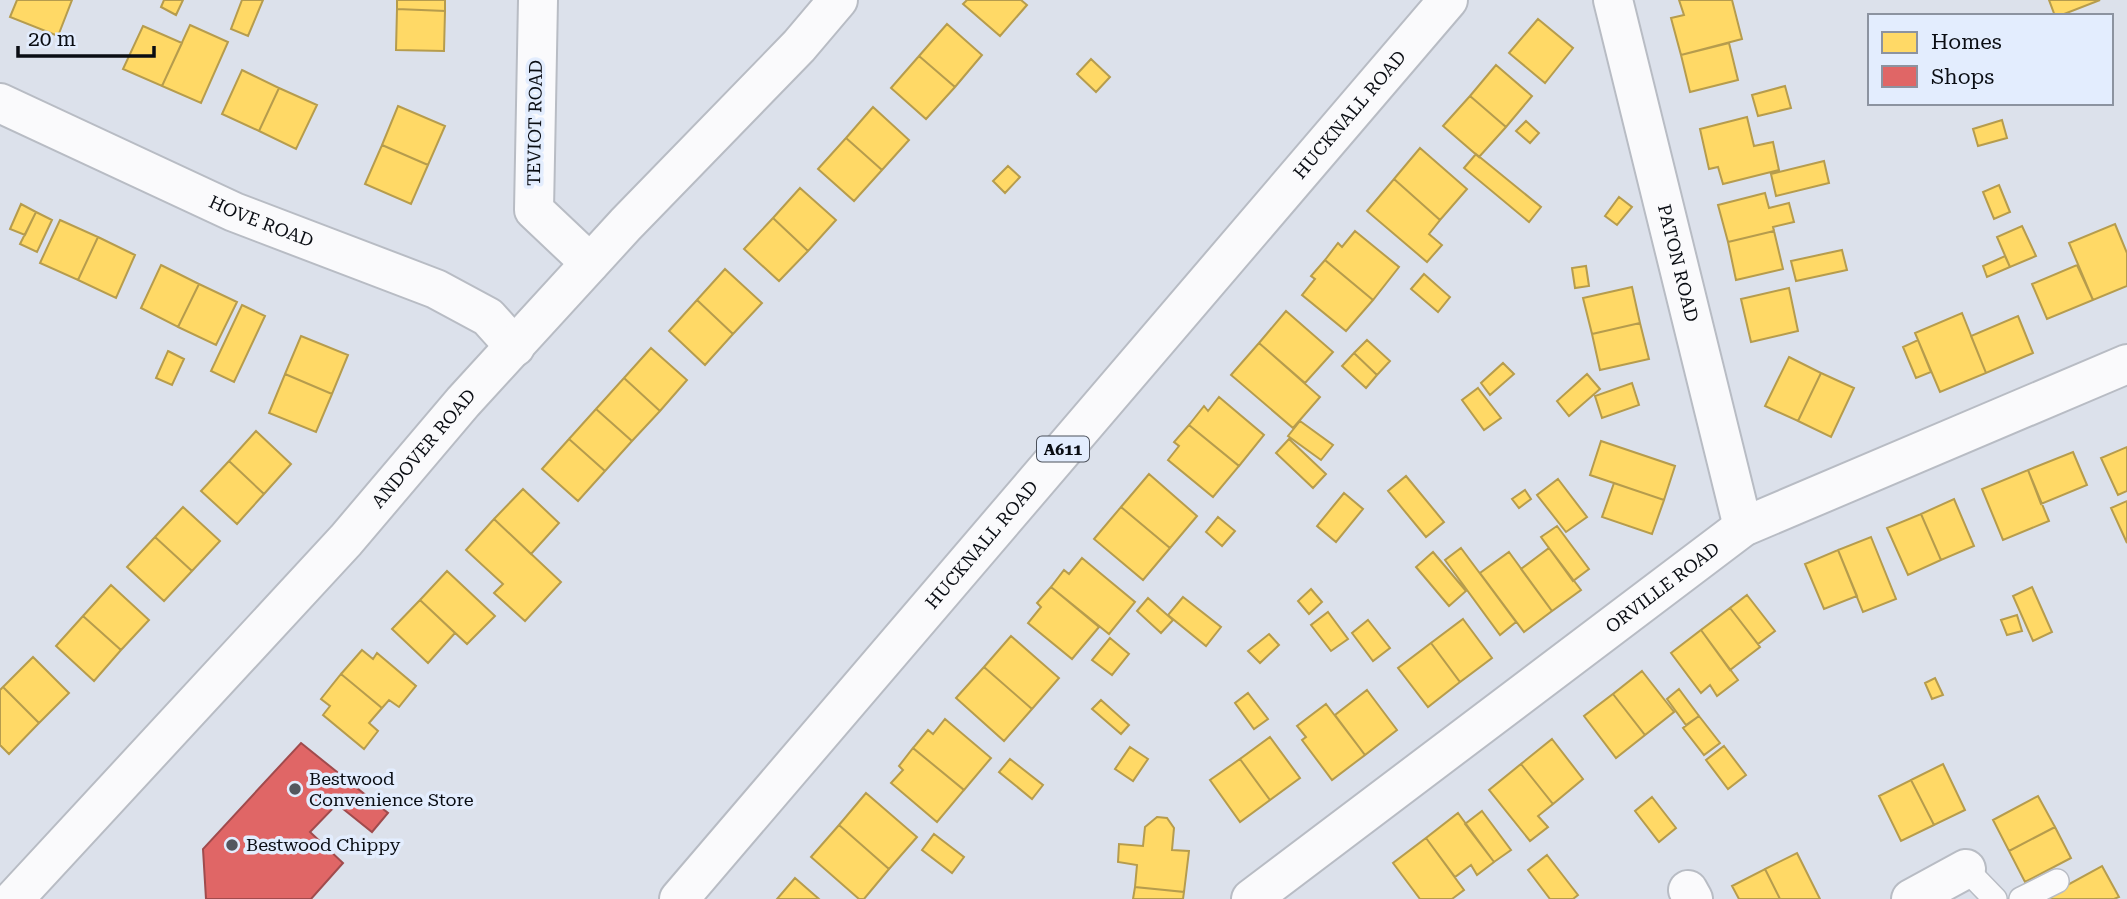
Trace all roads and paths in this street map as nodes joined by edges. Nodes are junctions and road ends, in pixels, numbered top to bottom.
1 (538, 0) edge
2 (838, 0) edge
3 (1448, 0) edge
4 (1613, 0) edge
5 (0, 103) edge
6 (590, 264) junction
7 (514, 347) junction
8 (2127, 364) edge
9 (1743, 527) junction
10 (1966, 869) joint
11 (2057, 881) dead end
12 (14, 899) edge
13 (679, 899) edge
14 (1251, 899) edge
15 (1911, 899) edge
16 (1995, 899) edge
17 (2021, 899) edge

1 - 6 street, TEVIOT ROAD
2 - 6 street, ANDOVER ROAD
3 - 13 street, HUCKNALL ROAD / A611
4 - 9 street, PATON ROAD
5 - 7 street, HOVE ROAD
6 - 7 street, ANDOVER ROAD
7 - 12 street, ANDOVER ROAD
8 - 9 street, ORVILLE ROAD
9 - 14 street, ORVILLE ROAD
10 - 15 street
10 - 16 lane
11 - 17 lane

